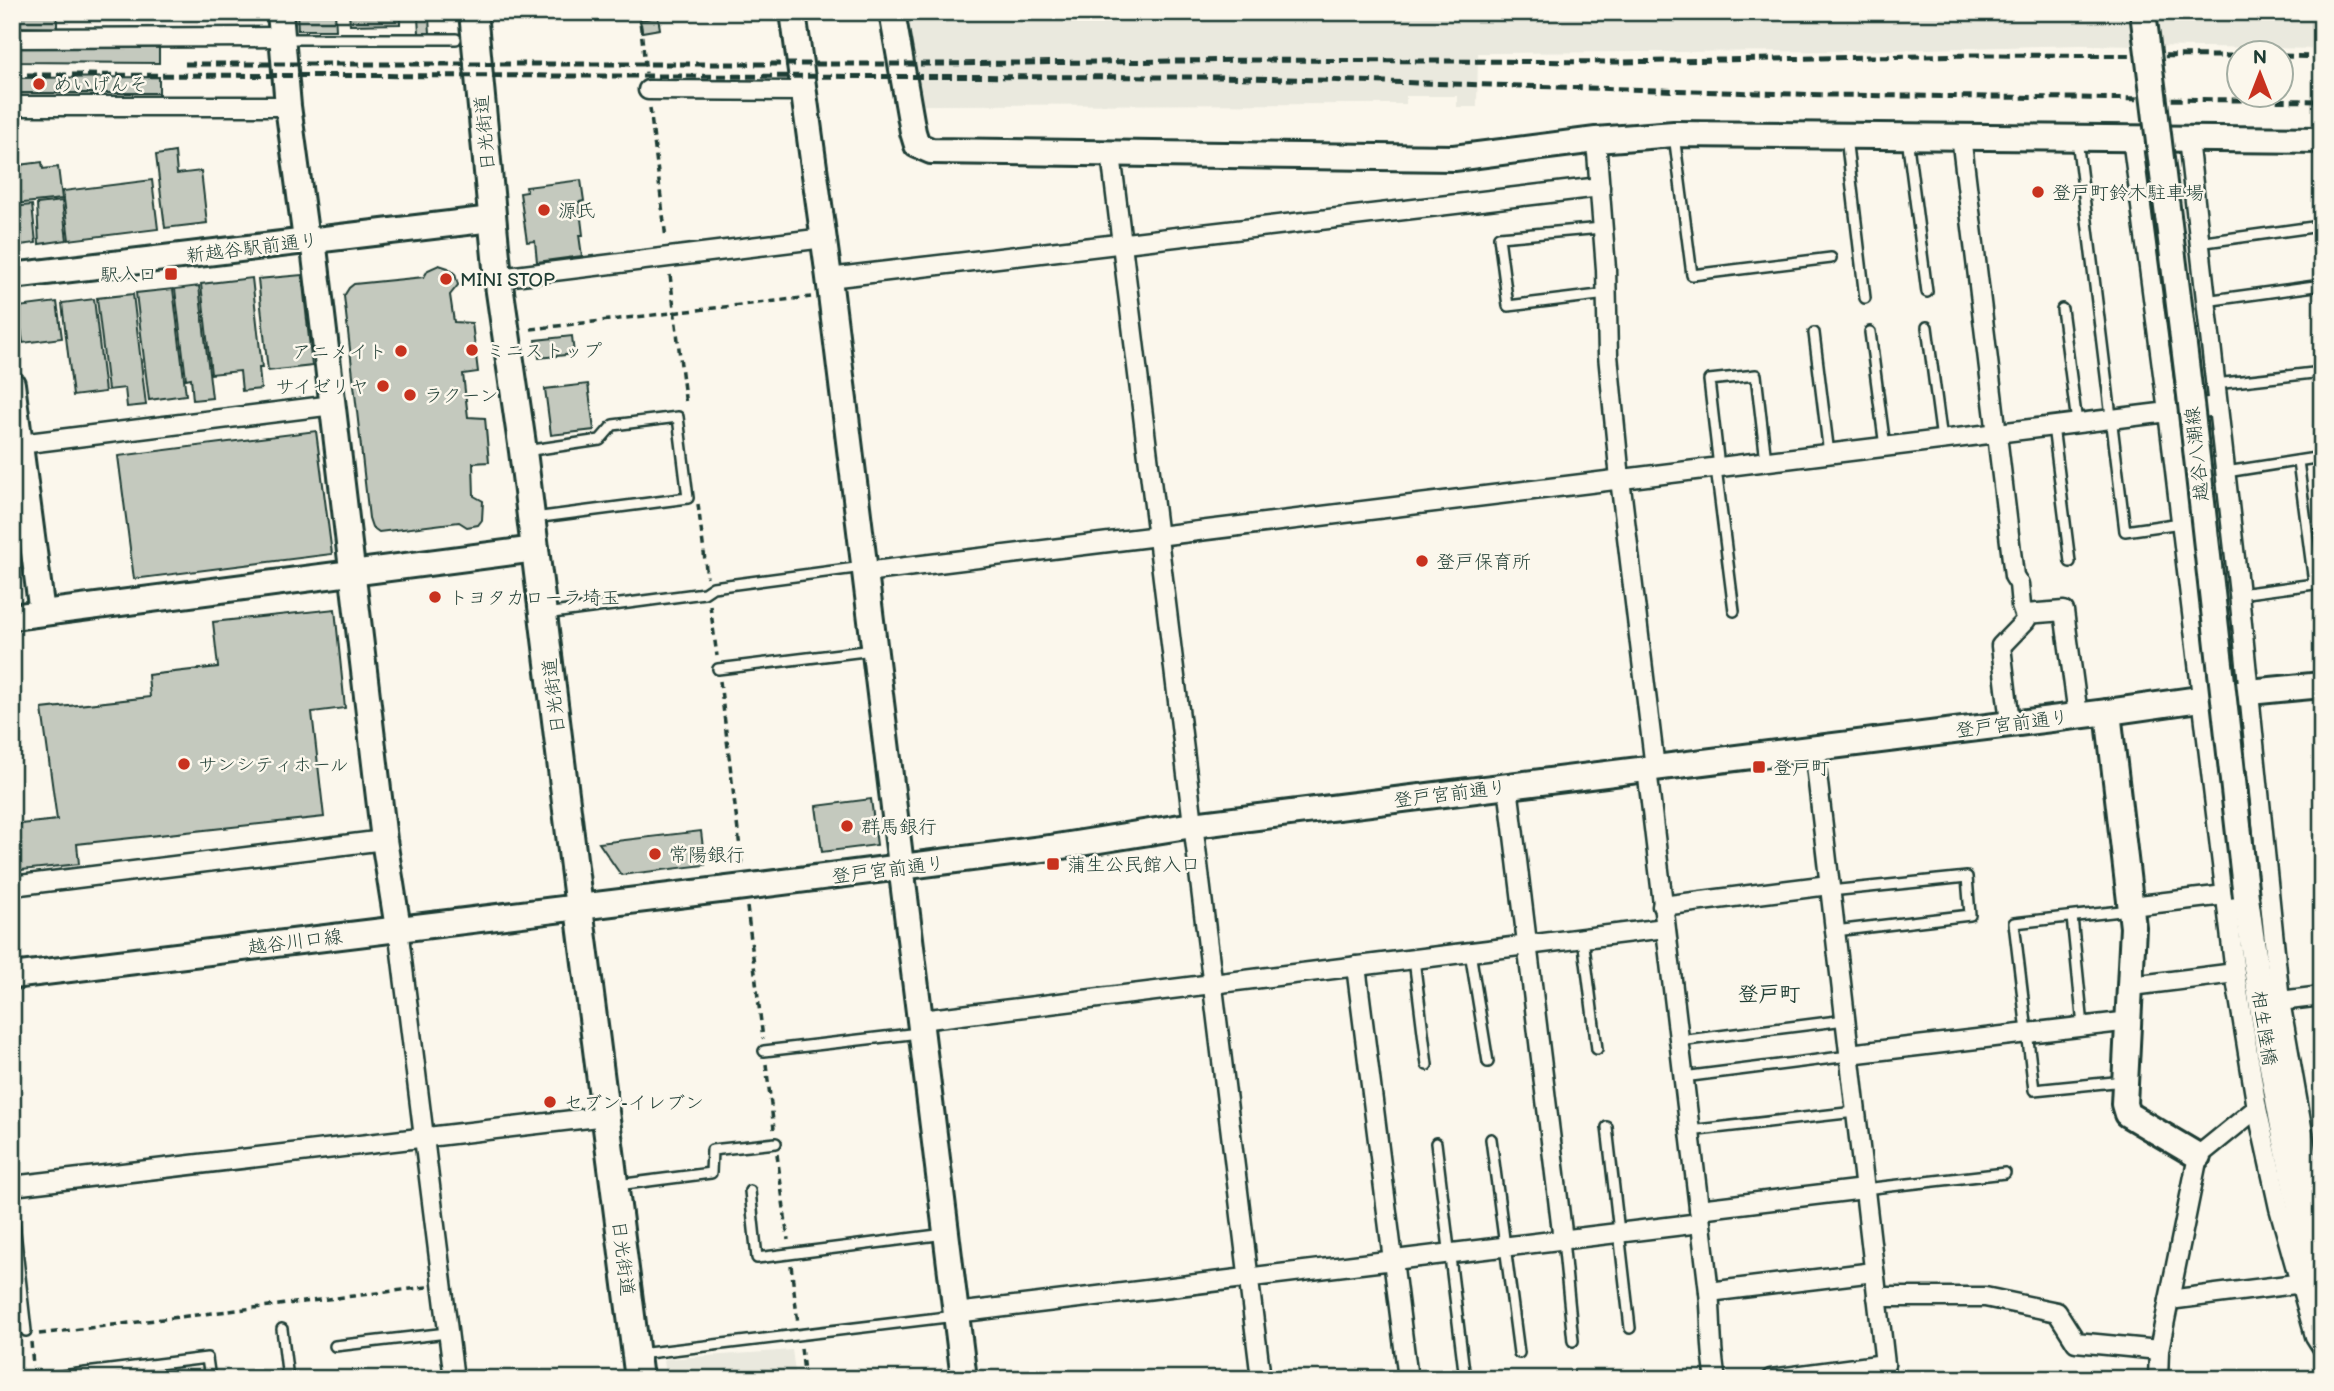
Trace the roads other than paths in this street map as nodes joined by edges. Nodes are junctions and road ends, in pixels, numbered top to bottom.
1 (280, 12) edge
2 (481, 12) edge
3 (793, 12) edge
4 (892, 12) edge
5 (2143, 12) edge
6 (473, 13) edge
7 (12, 38) edge
8 (281, 38) junction
9 (456, 39) dead end
10 (648, 90) dead end
11 (804, 91) junction
12 (12, 106) edge
13 (288, 106) junction
14 (1674, 134) junction
15 (1846, 136) junction
16 (1906, 136) junction
17 (1961, 136) junction
18 (2077, 137) junction
19 (2132, 138) junction
20 (2188, 139) junction
21 (1596, 140) junction
22 (2322, 140) edge
23 (1111, 154) junction
24 (1600, 187) junction
25 (492, 219) junction
26 (2320, 226) edge
27 (1602, 228) junction
28 (824, 238) junction
29 (310, 240) junction
30 (2198, 243) junction
31 (1122, 244) junction
32 (1831, 258) dead end
33 (12, 276) edge
34 (498, 278) junction
35 (2322, 285) edge
36 (822, 287) junction
37 (1927, 292) dead end
38 (1606, 294) junction
39 (1865, 298) dead end
40 (2205, 301) junction
41 (2062, 309) dead end
42 (1927, 327) dead end
43 (1870, 332) dead end
44 (1814, 333) dead end
45 (2322, 372) edge
46 (12, 384) edge
47 (2215, 384) junction
48 (333, 405) junction
49 (2217, 406) junction
50 (2168, 412) junction
51 (2111, 419) junction
52 (2077, 423) junction
53 (2053, 426) junction
54 (1997, 433) junction
55 (1942, 440) junction
56 (16, 445) edge
57 (1885, 447) junction
58 (523, 451) junction
59 (1829, 454) junction
60 (2322, 457) edge
61 (1766, 461) junction
62 (2298, 461) junction
63 (1717, 467) junction
64 (2226, 472) junction
65 (1620, 480) junction
66 (531, 519) junction
67 (2181, 523) junction
68 (1158, 537) junction
69 (536, 549) junction
70 (2070, 562) dead end
71 (865, 570) junction
72 (352, 572) junction
73 (2318, 583) edge
74 (2239, 594) junction
75 (1734, 611) dead end
76 (42, 613) junction
77 (544, 614) junction
78 (2025, 614) junction
79 (12, 617) edge
80 (875, 649) junction
81 (718, 669) dead end
82 (2322, 685) edge
83 (2249, 692) junction
84 (2201, 699) junction
85 (2108, 712) junction
86 (2078, 715) junction
87 (2010, 723) junction
88 (1814, 748) junction
89 (1651, 768) junction
90 (1508, 786) junction
91 (1194, 825) junction
92 (384, 840) junction
93 (901, 867) junction
94 (12, 886) edge
95 (1830, 888) junction
96 (2236, 896) junction
97 (1662, 906) junction
98 (579, 908) junction
99 (2131, 908) junction
100 (2072, 917) junction
101 (1665, 928) junction
102 (398, 929) junction
103 (1835, 931) junction
104 (1583, 938) junction
105 (1527, 945) junction
106 (1471, 952) junction
107 (1414, 959) junction
108 (1356, 966) junction
109 (2235, 972) junction
110 (12, 976) edge
111 (1213, 984) junction
112 (2132, 986) junction
113 (2322, 996) edge
114 (2280, 1001) junction
115 (1845, 1020) junction
116 (2130, 1021) junction
117 (921, 1026) junction
118 (2083, 1026) junction
119 (2028, 1033) junction
120 (1679, 1041) junction
121 (1597, 1049) dead end
122 (764, 1051) road end
123 (1849, 1055) junction
124 (1488, 1062) dead end
125 (1427, 1065) dead end
126 (1683, 1077) junction
127 (2125, 1081) junction
128 (2258, 1108) junction
129 (1855, 1112) junction
130 (606, 1116) junction
131 (1607, 1128) dead end
132 (1689, 1131) junction
133 (424, 1139) junction
134 (1491, 1139) dead end
135 (776, 1143) road end
136 (1436, 1143) dead end
137 (2198, 1156) junction
138 (2005, 1173) dead end
139 (615, 1185) junction
140 (12, 1186) edge
141 (1864, 1189) junction
142 (750, 1191) dead end
143 (12, 1204) edge
144 (2300, 1213) junction
145 (1699, 1216) junction
146 (1619, 1233) junction
147 (946, 1234) junction
148 (1563, 1240) junction
149 (1506, 1247) junction
150 (1450, 1253) junction
151 (1394, 1260) junction
152 (1874, 1272) junction
153 (1249, 1278) junction
154 (2315, 1287) edge
155 (1709, 1292) junction
156 (1877, 1297) junction
157 (2168, 1300) junction
158 (956, 1315) junction
159 (1630, 1328) dead end
160 (282, 1329) dead end
161 (26, 1332) dead end
162 (447, 1333) junction
163 (1573, 1341) dead end
164 (335, 1346) dead end
165 (2322, 1347) edge
166 (2159, 1350) junction
167 (1519, 1353) dead end
168 (638, 1366) edge
169 (1883, 1372) edge
170 (37, 1378) edge
171 (210, 1379) edge
172 (288, 1379) edge
173 (454, 1379) edge
174 (964, 1379) edge
175 (1261, 1379) edge
176 (1408, 1379) edge
177 (1465, 1379) edge
178 (1716, 1379) edge
179 (1771, 1379) edge
180 (2158, 1379) edge

1 - 8 street
2 - 6 street
3 - 11 street
4 - 23 street
5 - 96 street, 越谷八潮線, bridge
6 - 25 main road, 日光街道
7 - 8 street
8 - 9 lane
8 - 13 street
10 - 11 street
11 - 28 street
12 - 13 street
13 - 29 street
14 - 15 street
14 - 21 street
14 - 32 lane
15 - 16 street
15 - 39 lane
16 - 17 street
16 - 37 lane
17 - 18 street
17 - 54 street
18 - 19 street
18 - 51 lane
19 - 20 street
19 - 50 street
20 - 22 street
20 - 30 street
21 - 23 street
21 - 24 street
23 - 31 street
24 - 27 street
24 - 31 street
25 - 29 street, 新越谷駅前通り
25 - 34 main road, 日光街道
26 - 30 lane
27 - 38 street
27 - 38 lane
28 - 34 street
28 - 36 street
29 - 33 street, 新越谷駅前通り
29 - 48 street
30 - 40 street
31 - 36 street
31 - 68 street
34 - 58 main road, 日光街道
35 - 40 lane
36 - 71 street
38 - 65 street
40 - 47 street
41 - 52 lane
42 - 55 lane
43 - 57 lane
44 - 59 lane
45 - 47 lane
46 - 56 street
47 - 49 street
48 - 56 street
48 - 72 street
49 - 50 street
49 - 64 street
50 - 51 street
50 - 67 street
51 - 52 street
51 - 67 lane
52 - 53 street
53 - 54 street
53 - 70 lane
54 - 55 street
54 - 78 street
55 - 57 street
56 - 76 street
57 - 59 street
58 - 66 main road, 日光街道
58 - 66 lane
59 - 61 street
60 - 62 lane
61 - 63 street
61 - 63 lane
62 - 64 lane
62 - 73 lane
63 - 65 street
63 - 75 lane
64 - 74 street
65 - 68 street
65 - 89 street
66 - 69 main road, 日光街道
67 - 84 street
68 - 71 street
68 - 91 street
69 - 72 street
69 - 77 main road, 日光街道
71 - 77 lane
71 - 80 street
72 - 76 street
72 - 92 street
73 - 74 lane
74 - 83 street
76 - 79 street
77 - 98 main road, 日光街道
78 - 86 street
78 - 87 street
80 - 81 lane
80 - 93 street
82 - 83 street, 登戸宮前通り
83 - 84 street, 登戸宮前通り
83 - 114 street
84 - 85 street, 登戸宮前通り
84 - 96 street
85 - 86 street, 登戸宮前通り
85 - 99 street
86 - 87 street, 登戸宮前通り
87 - 88 street, 登戸宮前通り
88 - 89 street, 登戸宮前通り
88 - 95 street
89 - 90 street, 登戸宮前通り
89 - 97 street
90 - 91 street, 登戸宮前通り
90 - 105 street
91 - 93 street, 登戸宮前通り
91 - 111 street
92 - 94 street
92 - 102 street
93 - 98 street, 登戸宮前通り
93 - 117 street
95 - 97 street
95 - 103 street
95 - 103 lane
96 - 99 street
96 - 109 street
96 - 144 street, 相生陸橋
97 - 101 street
98 - 102 street, 越谷川口線
98 - 130 main road, 日光街道
99 - 100 lane
99 - 112 street
100 - 118 lane
100 - 119 lane
101 - 104 street
101 - 120 street
102 - 110 street, 越谷川口線
102 - 133 street
103 - 115 street
104 - 105 street
104 - 121 lane
105 - 106 street
105 - 148 street
106 - 107 street
106 - 124 lane
107 - 108 street
107 - 125 lane
108 - 111 street
108 - 151 street
109 - 112 street
109 - 128 street
111 - 117 street
111 - 153 street
112 - 116 street
113 - 114 street
114 - 144 street
115 - 120 lane
115 - 123 street
116 - 118 street
116 - 127 street
117 - 122 lane
117 - 147 street
118 - 119 street
119 - 123 street
119 - 127 lane
120 - 126 street
123 - 126 lane
123 - 129 street
126 - 132 street
127 - 137 street
128 - 137 street
128 - 154 street
129 - 132 lane
129 - 141 street
130 - 133 street
130 - 139 main road, 日光街道
131 - 146 lane
132 - 145 street
133 - 140 street
133 - 162 street
134 - 149 lane
135 - 139 lane
136 - 150 lane
137 - 157 street
138 - 141 lane
139 - 168 main road, 日光街道
141 - 145 street
141 - 152 street
142 - 147 lane
143 - 161 lane
144 - 154 street
145 - 146 street
145 - 155 street
146 - 148 street
146 - 159 lane
147 - 158 street
148 - 149 street
148 - 163 lane
149 - 150 street
149 - 167 lane
150 - 151 street
150 - 177 lane
151 - 153 street
151 - 176 street
152 - 155 street
152 - 156 street
153 - 158 street
153 - 175 street
154 - 157 street
154 - 165 street
155 - 178 street
156 - 166 street
156 - 169 street
157 - 166 street
158 - 168 lane
158 - 174 street
160 - 172 lane
162 - 164 lane
162 - 173 street
166 - 180 street
169 - 179 street
170 - 171 lane

